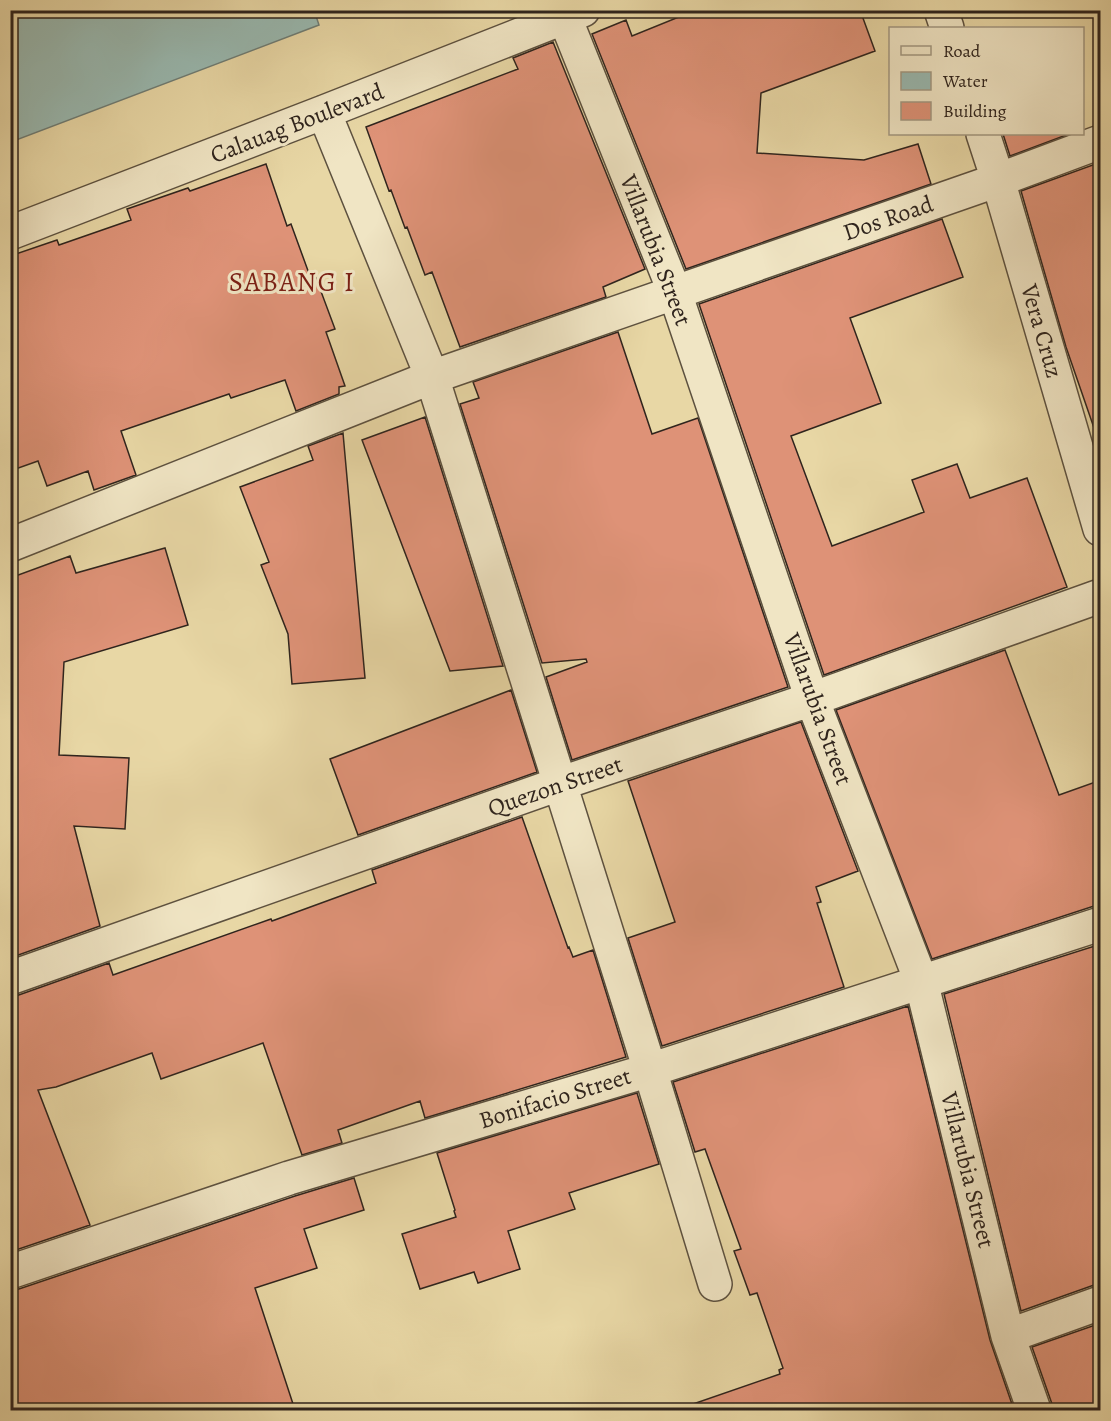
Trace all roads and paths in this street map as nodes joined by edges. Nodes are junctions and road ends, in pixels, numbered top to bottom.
1 (941, 10) edge
2 (574, 14) edge
3 (947, 27) edge
4 (324, 112) junction
5 (982, 135) edge
6 (1101, 142) edge
7 (998, 180) junction
8 (10, 233) edge
9 (675, 293) junction
10 (432, 377) junction
11 (1101, 528) edge
12 (10, 545) edge
13 (1101, 596) edge
14 (812, 699) junction
15 (559, 784) junction
16 (1101, 924) edge
17 (10, 978) edge
18 (921, 981) junction
19 (650, 1070) junction
20 (10, 1272) edge
21 (715, 1284) dead end
22 (1101, 1303) edge
23 (1008, 1336) junction
24 (1034, 1410) edge

1 - 3 street
2 - 4 street, Calauag Boulevard
2 - 9 street, Villarubia Street
4 - 8 street, Calauag Boulevard
4 - 10 street
5 - 7 street, Vera Cruz
6 - 7 street, Dos Road
7 - 9 street, Dos Road
7 - 11 street, Vera Cruz
9 - 10 street, Dos Road
9 - 14 street, Villarubia Street
10 - 12 street, Dos Road
10 - 15 street
13 - 14 street, Quezon Street
14 - 15 street, Quezon Street
14 - 18 street, Villarubia Street
15 - 17 street, Quezon Street
15 - 19 street
16 - 18 street, Bonifacio Street
18 - 19 street, Bonifacio Street
18 - 23 street, Villarubia Street
19 - 20 street, Bonifacio Street
19 - 21 street
22 - 23 street
23 - 24 street, Villarubia Street

